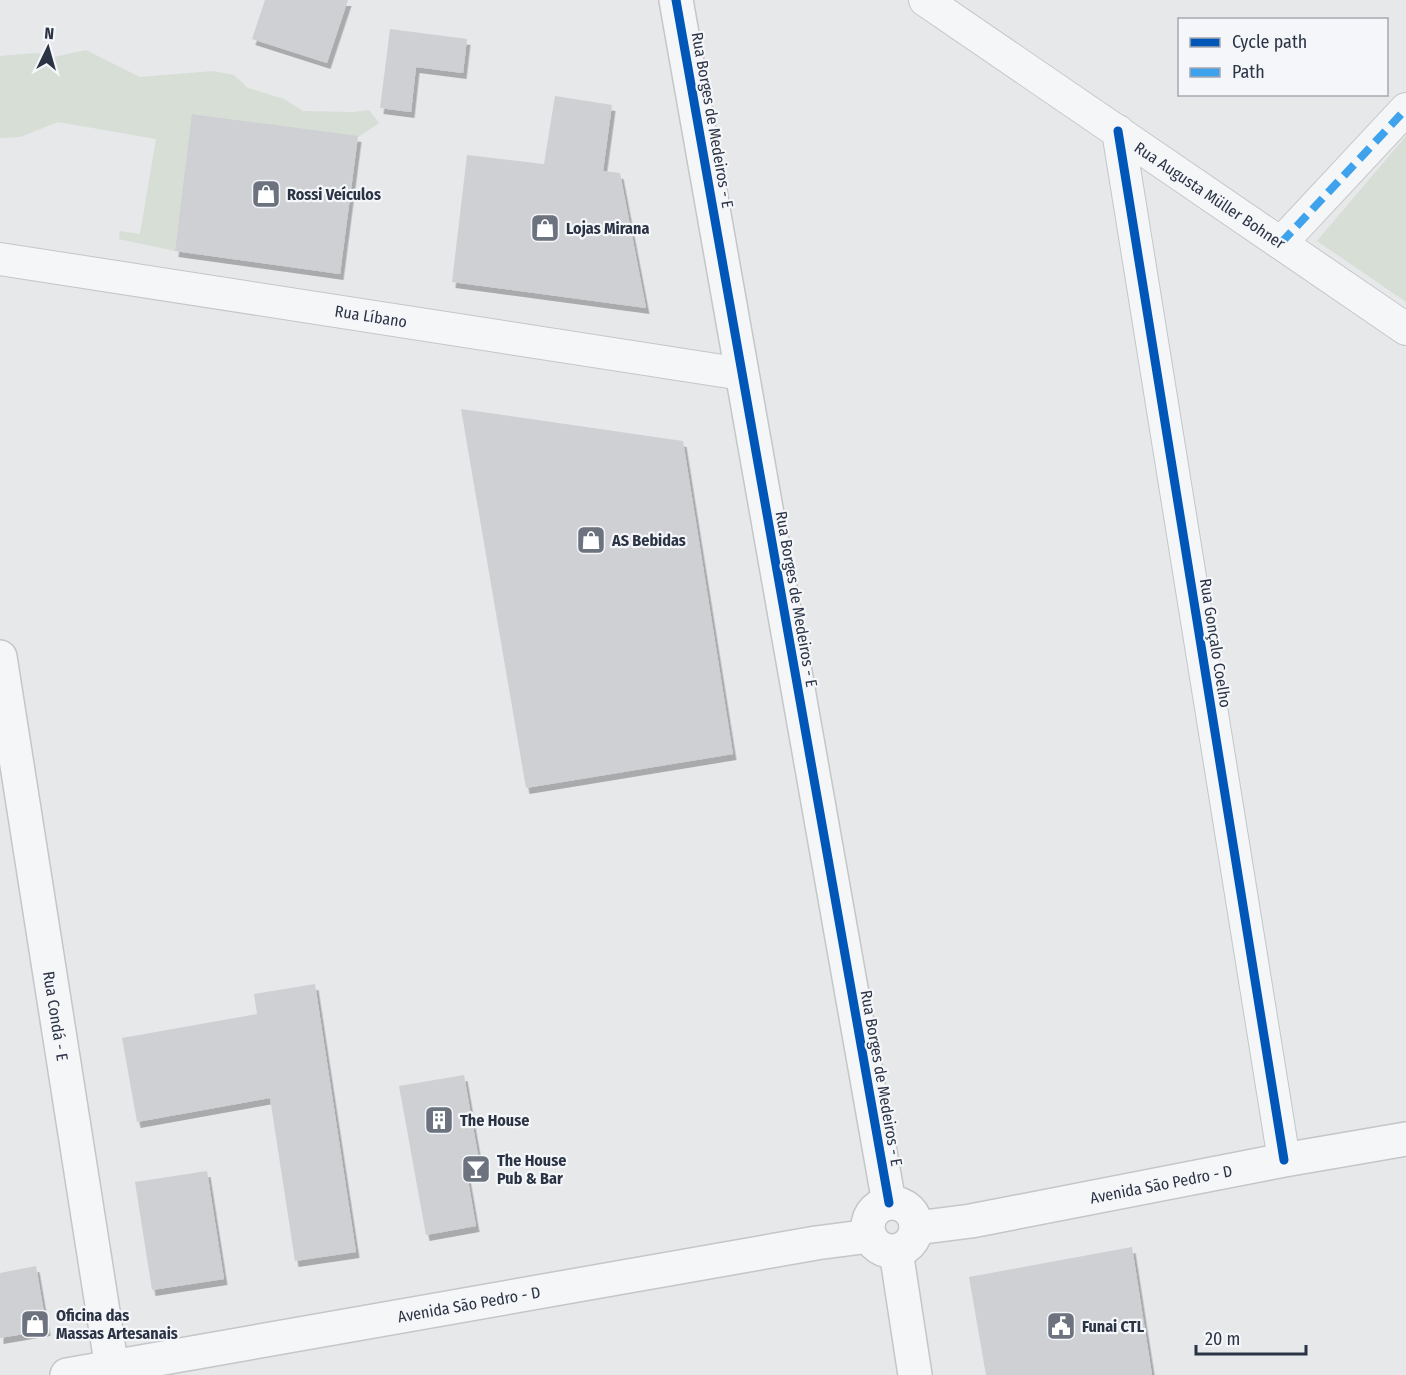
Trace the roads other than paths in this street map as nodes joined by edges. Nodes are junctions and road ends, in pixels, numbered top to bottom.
1 (676, 0) edge
2 (925, 0) edge
3 (1406, 109) edge
4 (1118, 131) junction
5 (1281, 243) junction
6 (0, 259) edge
7 (1406, 329) edge
8 (742, 374) junction
9 (0, 657) edge
10 (1406, 1139) edge
11 (1284, 1160) junction
12 (894, 1238) junction
13 (112, 1371) edge
14 (68, 1375) edge
15 (915, 1375) edge

1 - 8 street, Rua Borges de Medeiros - E
2 - 4 street, Rua Augusta Müller Bohner
3 - 5 street
4 - 5 street, Rua Augusta Müller Bohner
4 - 11 street, Rua Gonçalo Coelho
5 - 7 street, Rua Augusta Müller Bohner
6 - 8 street, Rua Líbano
8 - 12 street, Rua Borges de Medeiros - E
9 - 13 street, Rua Condá - E
10 - 11 street, Avenida São Pedro - D
11 - 12 street, Avenida São Pedro - D
12 - 13 street, Avenida São Pedro - D
12 - 15 street
13 - 14 street, Avenida São Pedro - D

